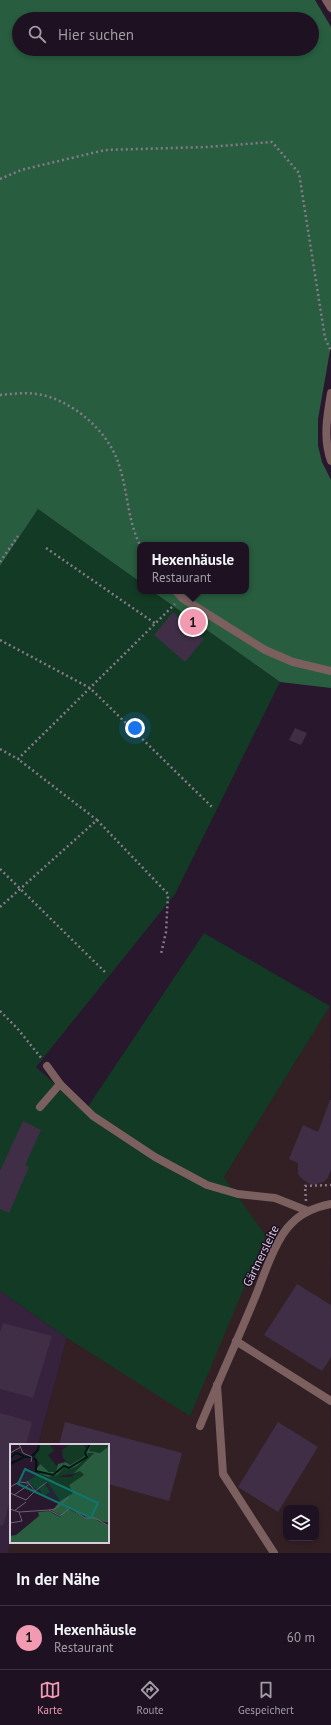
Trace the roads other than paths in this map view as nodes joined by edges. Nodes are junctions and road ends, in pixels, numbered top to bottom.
1 (326, 0) edge
2 (331, 8) edge
3 (331, 393) edge
4 (331, 461) edge
5 (179, 594) edge
6 (331, 671) edge
7 (48, 1066) road end
8 (60, 1084) junction
9 (40, 1107) dead end
10 (331, 1204) edge
11 (308, 1211) junction
12 (236, 1341) junction
13 (217, 1385) junction
14 (331, 1402) edge
15 (200, 1426) dead end
16 (274, 1553) edge

1 - 2 street
3 - 4 street
5 - 6 street
7 - 8 street
8 - 9 street
8 - 11 street
10 - 11 street, Gärtnersleite
11 - 12 street, Gärtnersleite
12 - 13 street, Gärtnersleite
12 - 14 street
13 - 15 street, Gärtnersleite
13 - 16 street

